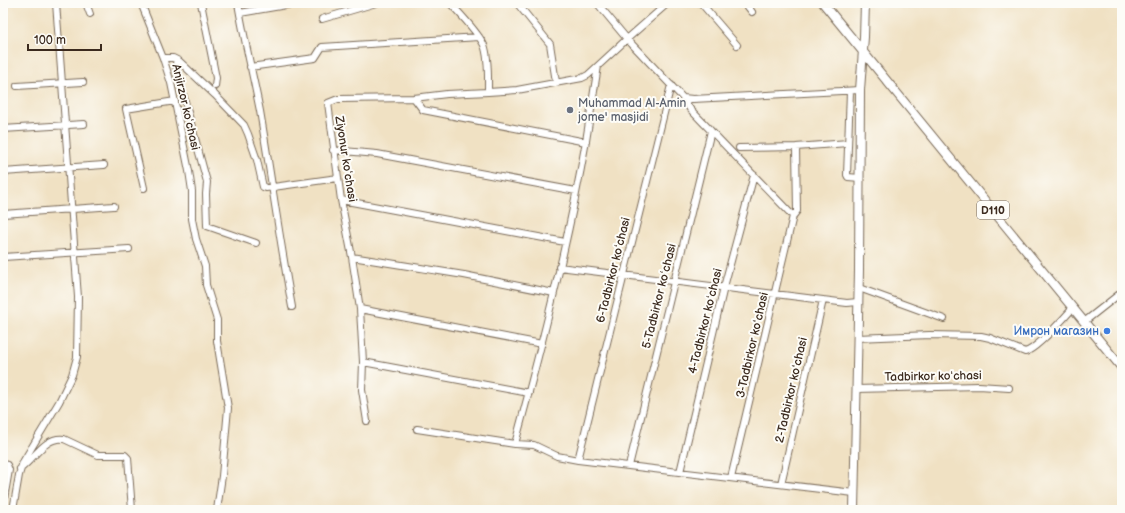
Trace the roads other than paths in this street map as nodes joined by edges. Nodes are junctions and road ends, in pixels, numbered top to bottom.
1 (56, 3) edge
2 (86, 3) edge
3 (141, 3) edge
4 (201, 3) edge
5 (238, 3) edge
6 (376, 3) edge
7 (450, 3) edge
8 (517, 3) edge
9 (597, 3) edge
10 (668, 3) edge
11 (701, 3) edge
12 (744, 3) edge
13 (823, 3) edge
14 (865, 3) edge
15 (292, 4) dead end
16 (752, 12) dead end
17 (240, 13) junction
18 (90, 14) dead end
19 (322, 19) dead end
20 (479, 37) junction
21 (627, 39) junction
22 (737, 45) dead end
23 (863, 52) junction
24 (163, 58) junction
25 (176, 60) junction
26 (598, 66) junction
27 (250, 67) junction
28 (83, 82) dead end
29 (556, 82) junction
30 (61, 83) junction
31 (671, 85) junction
32 (17, 86) dead end
33 (215, 86) dead end
34 (860, 90) junction
35 (850, 91) junction
36 (488, 92) junction
37 (414, 98) junction
38 (683, 98) junction
39 (174, 101) junction
40 (84, 124) dead end
41 (64, 126) junction
42 (3, 130) edge
43 (711, 131) junction
44 (586, 142) junction
45 (848, 143) junction
46 (796, 147) junction
47 (739, 148) dead end
48 (334, 150) junction
49 (104, 165) dead end
50 (67, 168) junction
51 (3, 172) edge
52 (754, 175) junction
53 (338, 178) junction
54 (854, 178) junction
55 (273, 187) junction
56 (144, 188) dead end
57 (576, 191) junction
58 (341, 200) junction
59 (114, 206) dead end
60 (71, 209) junction
61 (3, 214) edge
62 (793, 216) junction
63 (565, 242) junction
64 (256, 243) dead end
65 (129, 248) dead end
66 (74, 251) junction
67 (3, 257) edge
68 (352, 257) junction
69 (559, 267) junction
70 (623, 275) junction
71 (674, 281) junction
72 (724, 287) junction
73 (858, 288) junction
74 (1122, 292) edge
75 (554, 293) junction
76 (775, 294) junction
77 (823, 300) junction
78 (858, 302) junction
79 (292, 307) dead end
80 (1073, 308) junction
81 (360, 309) junction
82 (944, 319) dead end
83 (1084, 322) junction
84 (857, 338) junction
85 (542, 344) junction
86 (363, 362) junction
87 (1122, 368) edge
88 (1009, 388) dead end
89 (856, 389) junction
90 (529, 392) junction
91 (367, 421) dead end
92 (417, 429) dead end
93 (515, 444) junction
94 (578, 460) junction
95 (3, 464) edge
96 (629, 466) junction
97 (20, 469) junction
98 (680, 472) junction
99 (731, 478) junction
100 (781, 484) junction
101 (854, 493) junction
102 (3, 505) edge
103 (13, 510) edge
104 (132, 510) edge
105 (217, 510) edge
106 (854, 510) edge

1 - 30 street
2 - 18 street
3 - 24 street, Anjirzor koʻchasi
4 - 33 street
5 - 17 street
6 - 19 street
7 - 20 street
8 - 29 street
9 - 21 street
10 - 21 street, Ziyonur koʻchasi
11 - 22 street
12 - 16 street
13 - 23 main road, D110
14 - 23 main road
15 - 17 street
17 - 27 street
20 - 27 street
20 - 36 street
21 - 26 street, Ziyonur koʻchasi
21 - 31 street
23 - 34 main road
23 - 80 main road, D110
24 - 25 street
24 - 39 street, Anjirzor koʻchasi
25 - 55 street
25 - 64 street
26 - 29 street, Ziyonur koʻchasi
26 - 44 street
27 - 55 street
28 - 30 street
29 - 36 street, Ziyonur koʻchasi
30 - 32 street
30 - 41 street
31 - 38 street
31 - 70 street, 6-Tadbirkor koʻchasi
34 - 35 street
34 - 54 main road
35 - 38 street
35 - 45 street
36 - 37 street, Ziyonur koʻchasi
37 - 44 street
37 - 48 street, Ziyonur koʻchasi
38 - 43 street
39 - 56 street
39 - 105 street, Anjirzor koʻchasi
40 - 41 street
41 - 42 street
41 - 50 street
43 - 52 street
43 - 71 street, 5-Tadbirkor koʻchasi
44 - 57 street
45 - 46 street
45 - 54 street
46 - 47 street
46 - 62 street, 3-Tadbirkor koʻchasi
48 - 53 street, Ziyonur koʻchasi
48 - 57 street
49 - 50 street
50 - 51 street
50 - 60 street
52 - 62 street
52 - 72 street, 4-Tadbirkor koʻchasi
53 - 55 street
53 - 58 street, Ziyonur koʻchasi
54 - 73 main road
55 - 79 street
57 - 63 street
58 - 63 street
58 - 68 street, Ziyonur koʻchasi
59 - 60 street
60 - 61 street
60 - 66 street
62 - 76 street, 3-Tadbirkor koʻchasi
63 - 69 street
65 - 66 street
66 - 67 street
66 - 97 street
68 - 75 street
68 - 81 street, Ziyonur koʻchasi
69 - 70 street
69 - 75 street
70 - 71 street
70 - 94 street, 6-Tadbirkor koʻchasi
71 - 72 street
71 - 96 street, 5-Tadbirkor koʻchasi
72 - 76 street
72 - 98 street, 4-Tadbirkor koʻchasi
73 - 78 main road
73 - 82 street
74 - 83 street
75 - 85 street
76 - 77 street
76 - 99 street, 3-Tadbirkor koʻchasi
77 - 78 street
77 - 100 street, 2-Tadbirkor koʻchasi
78 - 84 main road
80 - 83 main road, D110
80 - 84 street
81 - 85 street
81 - 86 street, Ziyonur koʻchasi
83 - 87 main road, D110
84 - 89 main road
85 - 90 street
86 - 90 street
86 - 91 street, Ziyonur koʻchasi
88 - 89 street, Tadbirkor koʻchasi
89 - 101 main road
90 - 93 street
92 - 93 street
93 - 94 street
94 - 96 street
95 - 102 street
96 - 98 street
97 - 103 street
97 - 104 street
98 - 99 street
99 - 100 street
100 - 101 street
101 - 106 main road

